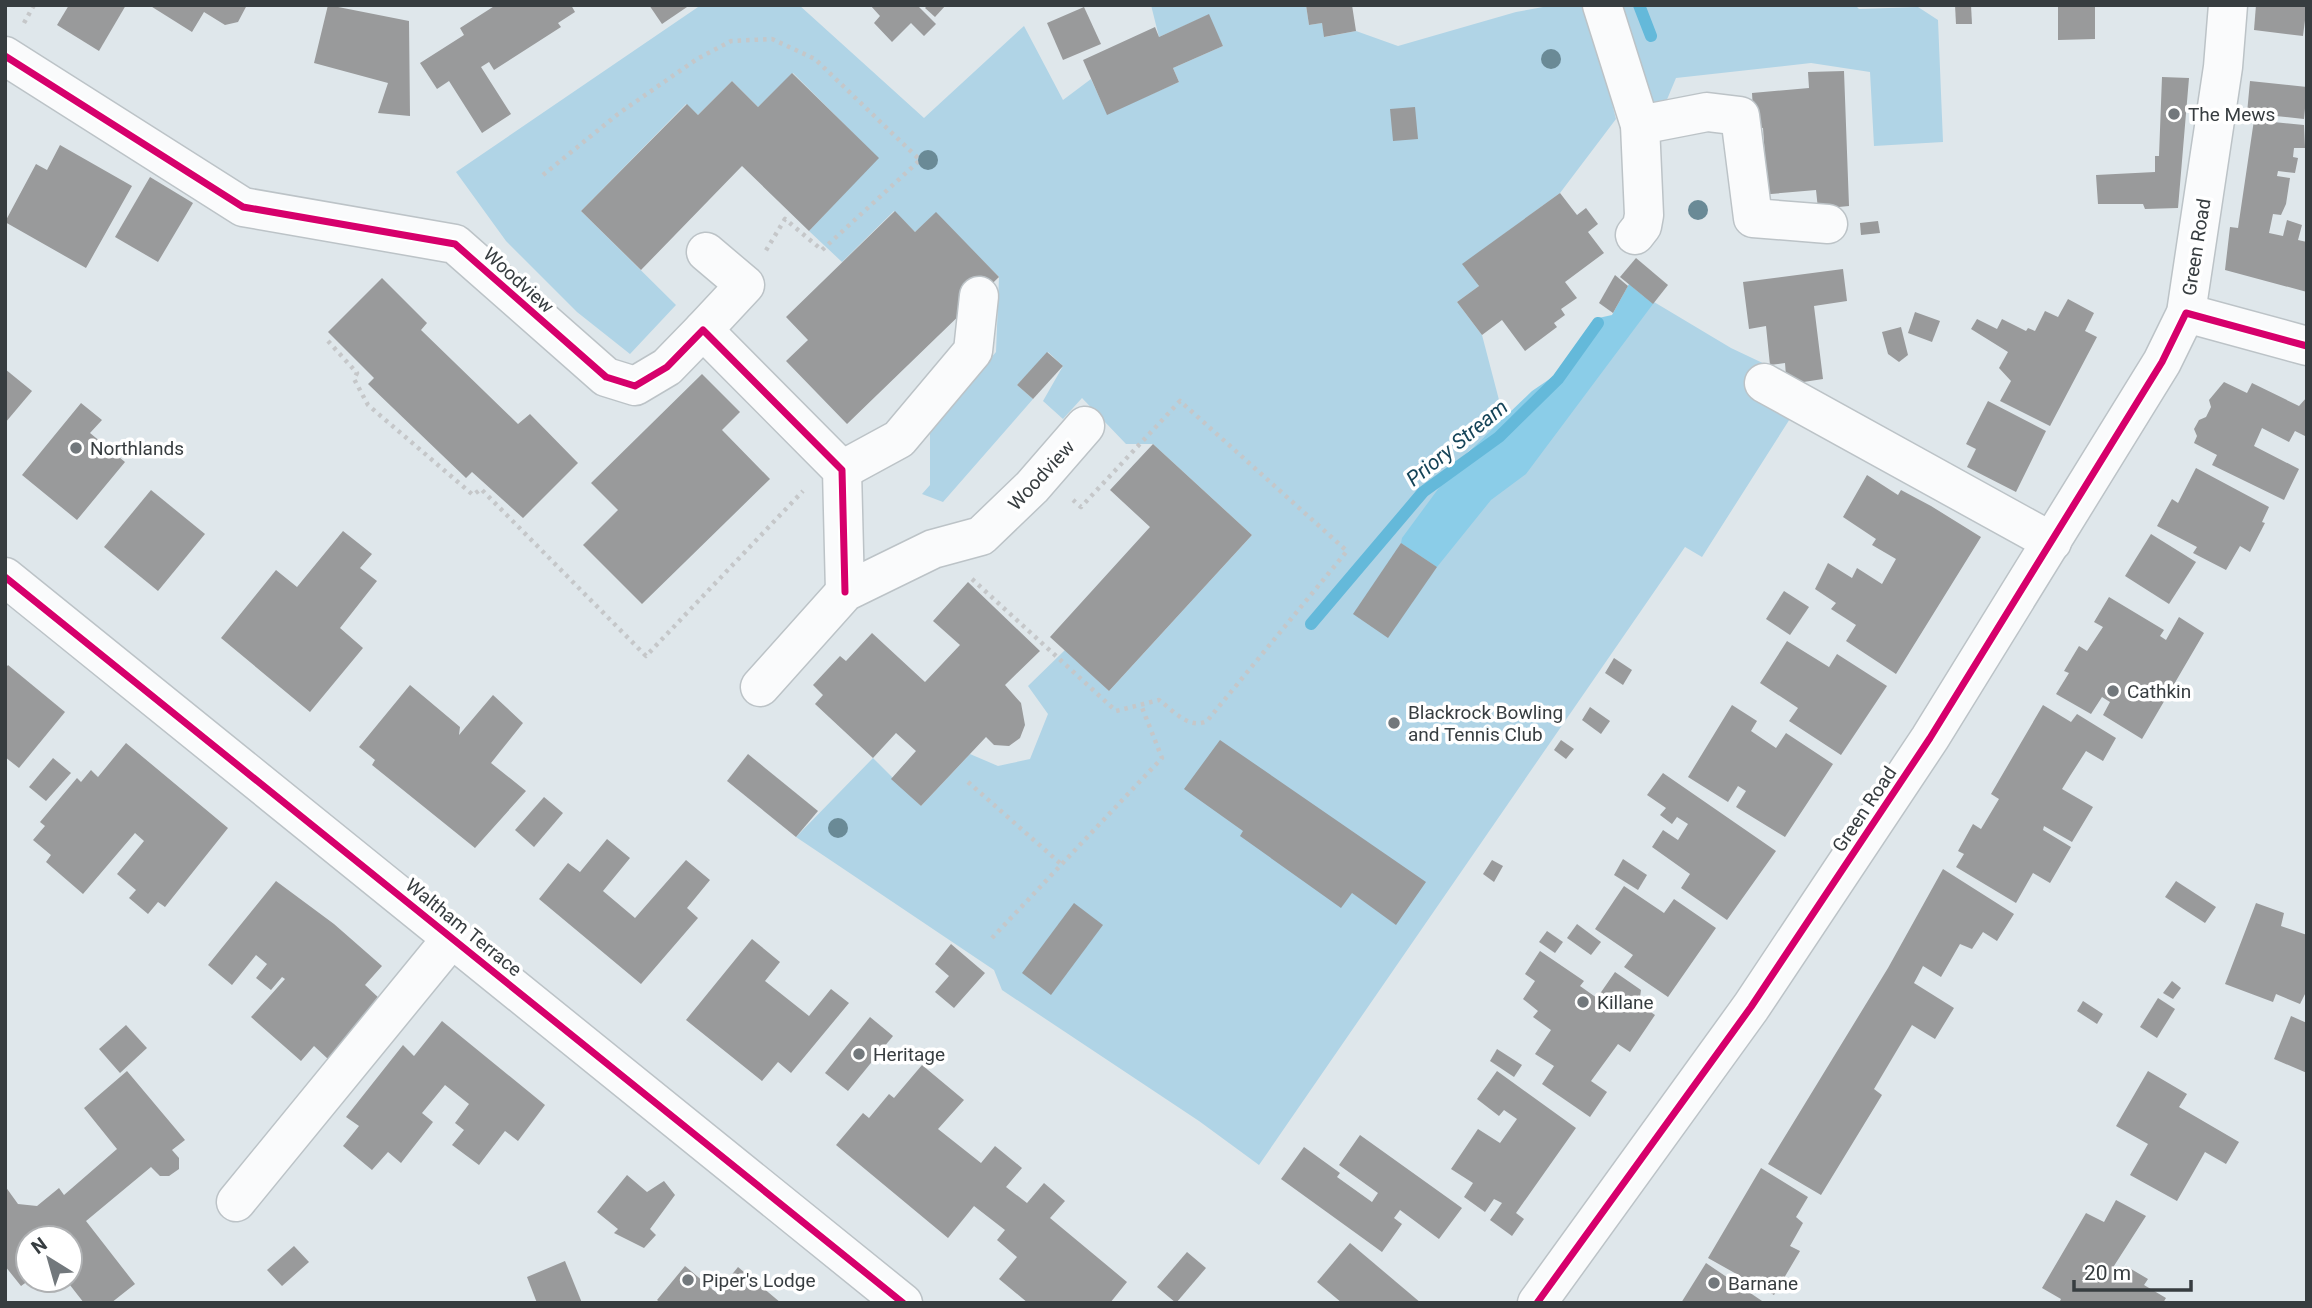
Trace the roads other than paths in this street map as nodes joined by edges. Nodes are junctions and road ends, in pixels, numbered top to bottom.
1 (1602, 5) edge
2 (2228, 5) edge
3 (5, 56) edge
4 (1648, 123) junction
5 (1828, 224) dead end
6 (1642, 231) dead end
7 (706, 252) dead end
8 (979, 296) dead end
9 (2186, 313) junction
10 (703, 330) junction
11 (2307, 346) edge
12 (1764, 383) dead end
13 (1086, 426) dead end
14 (837, 465) junction
15 (2052, 542) junction
16 (5, 577) edge
17 (845, 592) junction
18 (760, 687) dead end
19 (452, 938) junction
20 (236, 1202) dead end
21 (903, 1303) edge
22 (1537, 1303) edge

1 - 4 street
2 - 9 street, Green Road
3 - 10 street, Woodview
4 - 5 street
4 - 6 street
7 - 10 street, Woodview
8 - 14 street
9 - 11 street
9 - 15 street, Green Road
10 - 14 street
12 - 15 street
13 - 17 street, Woodview
14 - 17 street
15 - 22 street, Green Road
16 - 19 street, Waltham Terrace
17 - 18 street, Woodview
19 - 20 street, Waltham Terrace
19 - 21 street, Waltham Terrace

